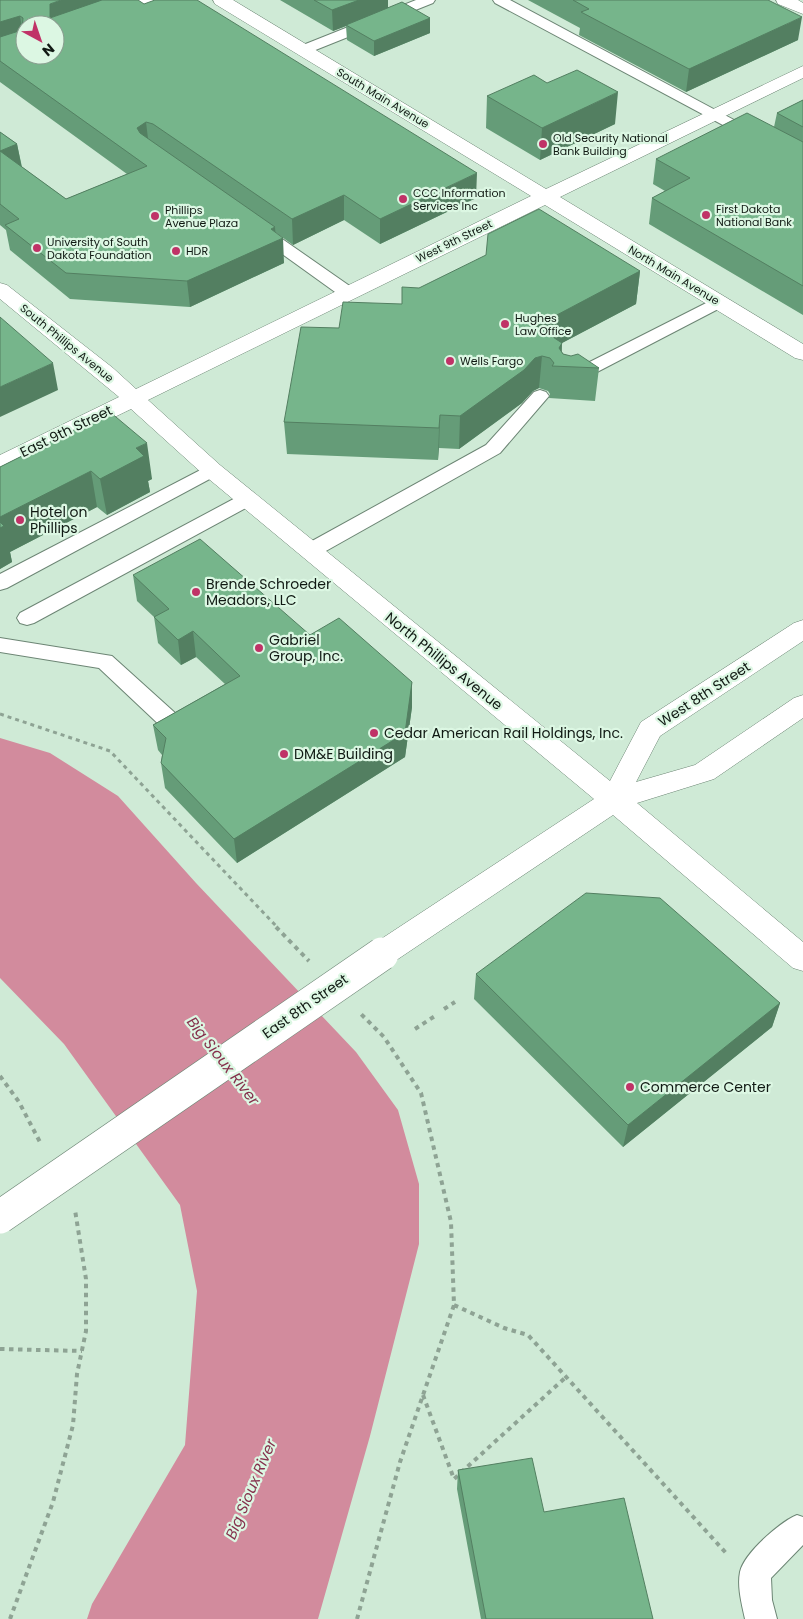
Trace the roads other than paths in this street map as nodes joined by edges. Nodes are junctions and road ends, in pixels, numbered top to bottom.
1 (150, 0) edge
2 (221, 0) edge
3 (428, 0) edge
4 (500, 0) edge
5 (784, 0) edge
6 (803, 9) edge
7 (65, 32) edge
8 (303, 50) junction
9 (803, 70) edge
10 (713, 114) junction
11 (803, 164) edge
12 (544, 197) junction
13 (244, 220) edge
14 (0, 290) edge
15 (348, 293) junction
16 (718, 302) junction
17 (803, 353) edge
18 (567, 381) edge
19 (540, 396) dead end
20 (132, 398) junction
21 (0, 464) edge
22 (212, 470) junction
23 (248, 499) junction
24 (310, 551) junction
25 (0, 583) edge
26 (27, 618) dead end
27 (803, 629) edge
28 (0, 645) edge
29 (803, 705) edge
30 (176, 727) edge
31 (614, 800) junction
32 (803, 959) edge
33 (0, 1216) edge
34 (797, 1530) dead end
35 (762, 1619) edge

1 - 7 street
2 - 8 street, South Main Avenue
3 - 8 lane
4 - 10 lane
5 - 6 street
8 - 12 street, South Main Avenue
9 - 10 street, West 9th Street
10 - 11 lane
10 - 12 street, West 9th Street
12 - 15 street, West 9th Street
12 - 16 street, North Main Avenue
13 - 15 lane
14 - 20 street, South Phillips Avenue
15 - 20 street, West 9th Street
16 - 17 street, North Main Avenue
16 - 18 lane
19 - 24 lane
20 - 21 street, East 9th Street
20 - 22 street, North Phillips Avenue
22 - 23 street, North Phillips Avenue
22 - 25 lane
23 - 24 street, North Phillips Avenue
23 - 26 lane
24 - 31 street, North Phillips Avenue
27 - 31 street, West 8th Street
28 - 30 lane
29 - 31 street
31 - 32 street, North Phillips Avenue
31 - 33 street, East 8th Street, bridge
34 - 35 lane

